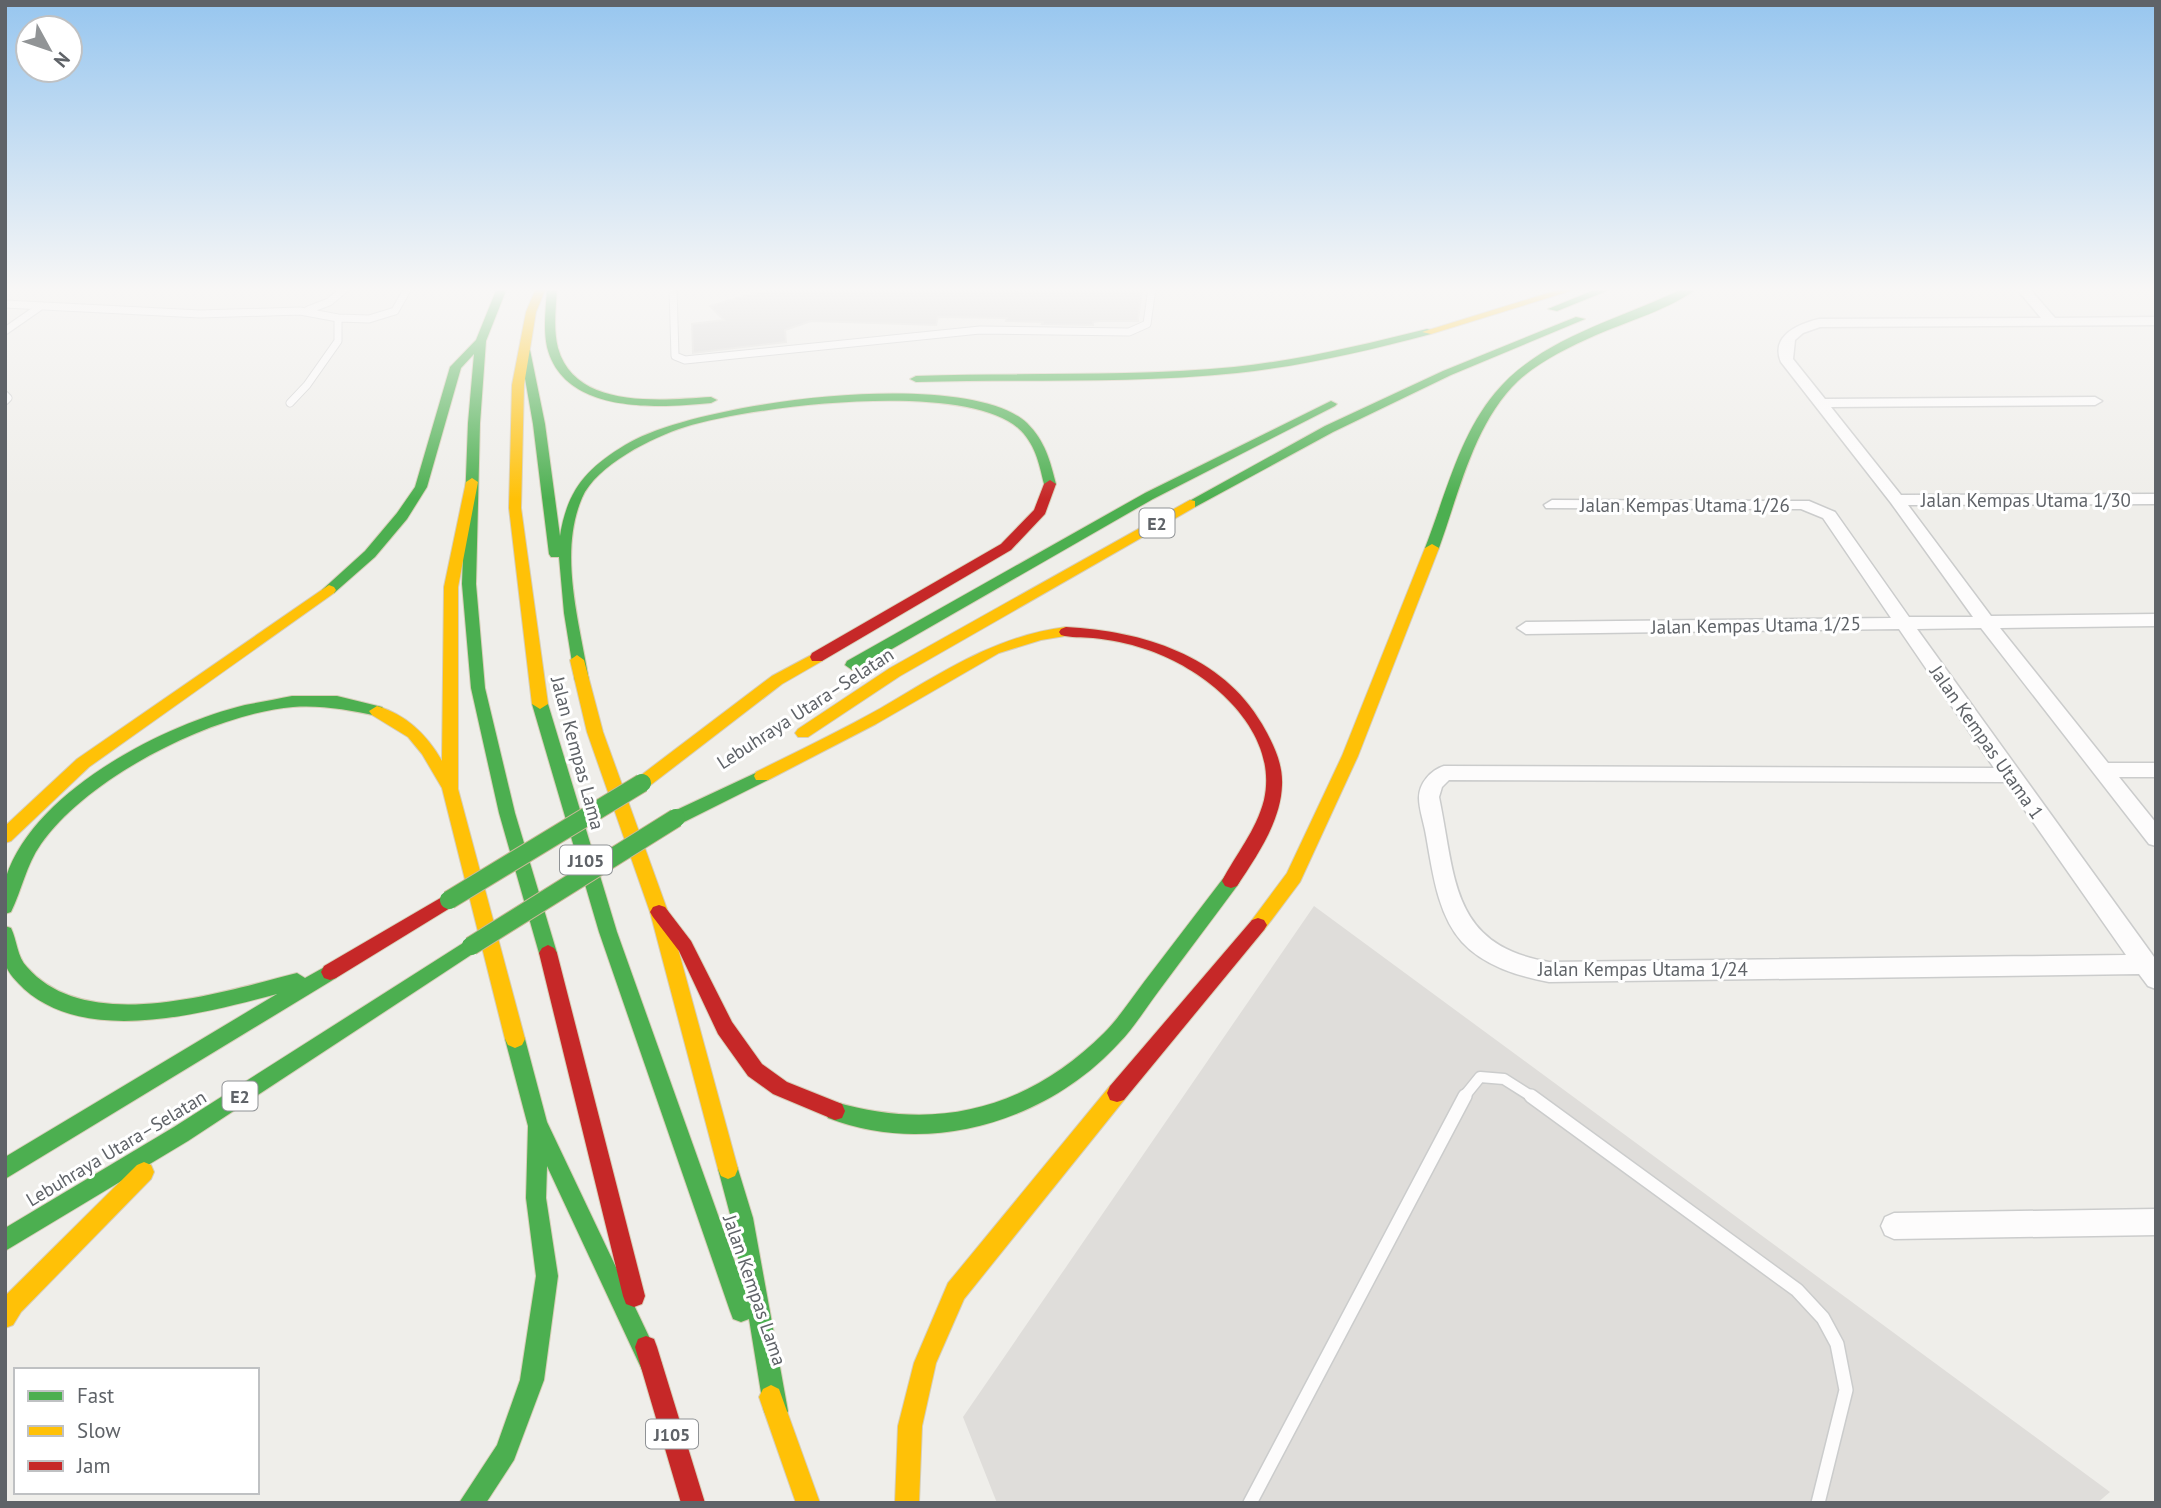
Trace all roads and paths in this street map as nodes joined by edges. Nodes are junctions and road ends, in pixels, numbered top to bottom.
1 (326, 358) edge
2 (464, 358) edge
3 (480, 358) edge
4 (524, 358) edge
5 (527, 358) edge
6 (556, 358) edge
7 (681, 358) edge
8 (701, 358) edge
9 (1314, 358) edge
10 (1483, 358) edge
11 (1548, 358) edge
12 (1786, 358) edge
13 (5, 395) edge
14 (1347, 396) dead end
15 (5, 401) edge
16 (2095, 401) dead end
17 (290, 402) dead end
18 (1820, 402) junction
19 (472, 482) junction
20 (2156, 499) edge
21 (1897, 500) junction
22 (1552, 505) dead end
23 (1817, 508) joint
24 (2156, 621) edge
25 (1986, 622) junction
26 (1904, 624) junction
27 (1525, 628) dead end
28 (833, 676) dead end
29 (582, 681) junction
30 (749, 723) dead end
31 (2103, 770) junction
32 (2156, 770) edge
33 (2010, 775) junction
34 (642, 783) junction
35 (450, 789) junction
36 (676, 818) junction
37 (5, 836) edge
38 (2156, 838) edge
39 (5, 907) edge
40 (659, 912) junction
41 (5, 933) edge
42 (2151, 971) edge
43 (329, 973) junction
44 (537, 1123) junction
45 (181, 1134) junction
46 (5, 1169) edge
47 (2156, 1222) edge
48 (1894, 1226) dead end
49 (5, 1240) edge
50 (5, 1317) edge
51 (651, 1364) junction
52 (776, 1411) junction
53 (471, 1503) edge
54 (693, 1503) edge
55 (808, 1503) edge
56 (907, 1503) edge
57 (1250, 1503) edge
58 (1818, 1503) edge

1 - 17 lane
2 - 37 main road
3 - 19 main road, J105
4 - 52 main road, Jalan Kempas Lama / J105
5 - 29 main road
6 - 9 main road
7 - 8 lane
10 - 36 main road, Lebuhraya Utara–Selatan / E2
11 - 56 main road
12 - 18 street
13 - 15 lane
14 - 28 main road, Lebuhraya Utara–Selatan / E2
16 - 18 street
18 - 21 street
19 - 35 main road
19 - 51 main road, J105
20 - 21 street, Jalan Kempas Utama 1/30
21 - 25 street
22 - 23 street, Jalan Kempas Utama 1/26
23 - 26 street, Jalan Kempas Utama 1
24 - 25 street, Jalan Kempas Utama 1/25
25 - 26 street, Jalan Kempas Utama 1/25
25 - 31 street
26 - 27 street, Jalan Kempas Utama 1/25
26 - 33 street, Jalan Kempas Utama 1
29 - 34 main road
29 - 40 main road
30 - 34 main road, Lebuhraya Utara–Selatan
31 - 32 street
31 - 38 street
33 - 42 street, Jalan Kempas Utama 1
33 - 42 street, Jalan Kempas Utama 1/24
34 - 43 main road, Lebuhraya Utara–Selatan, bridge
35 - 39 main road
35 - 44 main road
36 - 40 main road
36 - 45 main road, Lebuhraya Utara–Selatan / E2, bridge
40 - 52 main road
41 - 43 main road
43 - 46 main road, Lebuhraya Utara–Selatan
44 - 51 main road
44 - 53 main road
45 - 49 main road, Lebuhraya Utara–Selatan / E2
45 - 50 main road
47 - 48 street
51 - 54 main road, J105
52 - 55 main road, J105
57 - 58 lane

